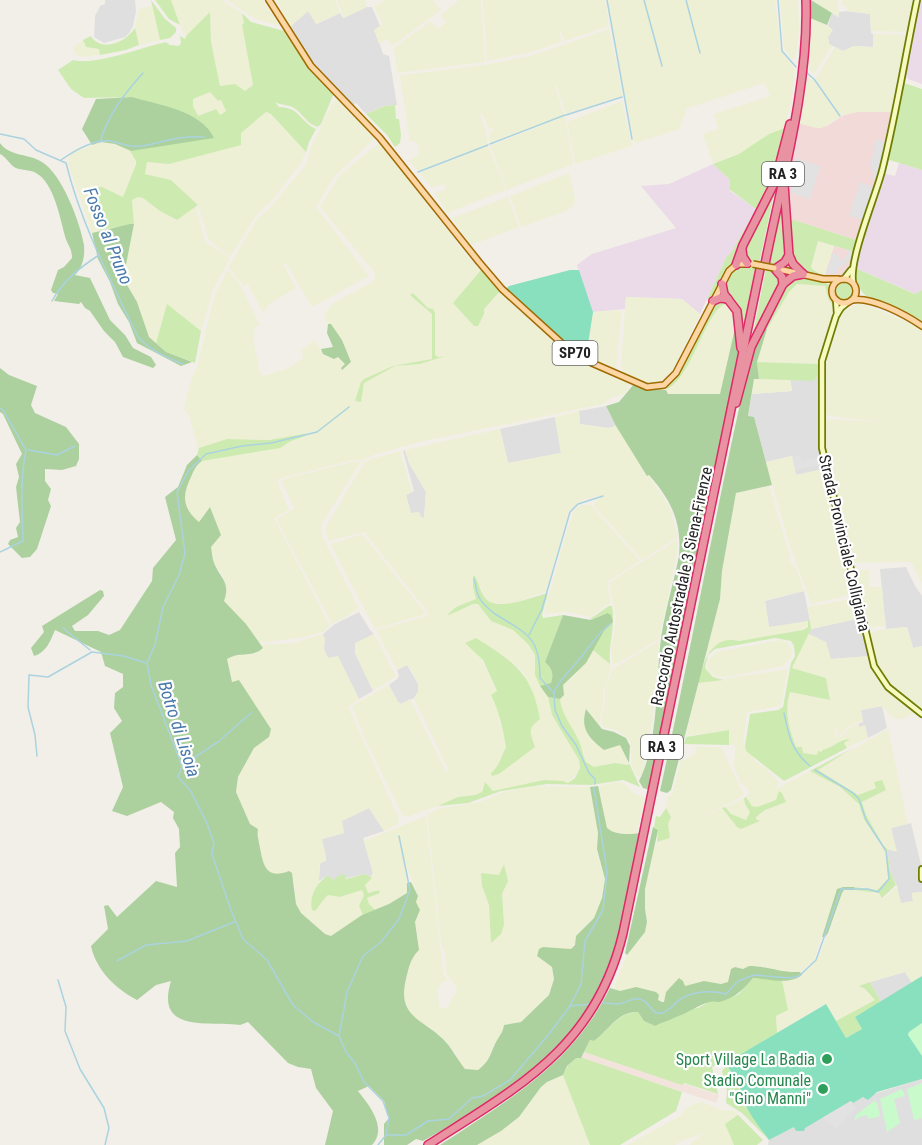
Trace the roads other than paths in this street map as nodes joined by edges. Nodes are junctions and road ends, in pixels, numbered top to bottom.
1 (269, 0) edge
2 (804, 0) edge
3 (917, 0) edge
4 (791, 128) junction
5 (742, 247) junction
6 (789, 255) junction
7 (750, 264) junction
8 (736, 265) junction
9 (852, 267) junction
10 (775, 269) junction
11 (802, 274) junction
12 (823, 279) junction
13 (842, 279) junction
14 (853, 282) junction
15 (722, 284) junction
16 (783, 284) junction
17 (832, 287) junction
18 (856, 290) junction
19 (729, 300) junction
20 (836, 300) junction
21 (713, 301) junction
22 (868, 301) junction
23 (849, 302) junction
24 (836, 316) junction
25 (922, 326) edge
26 (734, 402) junction
27 (922, 714) edge
28 (922, 869) edge
29 (922, 879) edge
30 (447, 1132) junction
31 (423, 1145) edge
32 (428, 1145) edge
33 (435, 1145) edge

1 - 21 main road, SP70
2 - 4 highway, Raccordo Autostradale 3 Siena-Firenze / RA 3
3 - 9 main road
4 - 5 highway
4 - 6 highway
4 - 26 highway, Raccordo Autostradale 3 Siena-Firenze / RA 3
5 - 7 highway
5 - 8 highway
6 - 10 highway
6 - 11 highway
7 - 8 main road
7 - 10 main road, bridge
8 - 15 main road, SP70
9 - 13 main road
9 - 14 main road
10 - 11 main road
10 - 16 highway
11 - 12 main road
11 - 16 highway
12 - 13 main road
12 - 17 main road
13 - 14 main road
13 - 17 main road
14 - 18 main road
15 - 19 highway
15 - 21 main road, SP70
16 - 26 highway
17 - 20 main road
18 - 22 main road
18 - 23 main road
19 - 21 highway
19 - 26 highway
20 - 23 main road
20 - 24 main road, Strada Provinciale Colligiana
22 - 23 main road
22 - 25 main road
23 - 24 main road, Strada Provinciale Colligiana
24 - 27 main road, Strada Provinciale Colligiana
26 - 30 highway, Raccordo Autostradale 3 Siena-Firenze / RA 3
26 - 33 highway, Raccordo Autostradale 3 Siena-Firenze / RA 3
28 - 29 main road
30 - 31 highway
30 - 32 highway, Raccordo Autostradale 3 Siena-Firenze / RA 3

